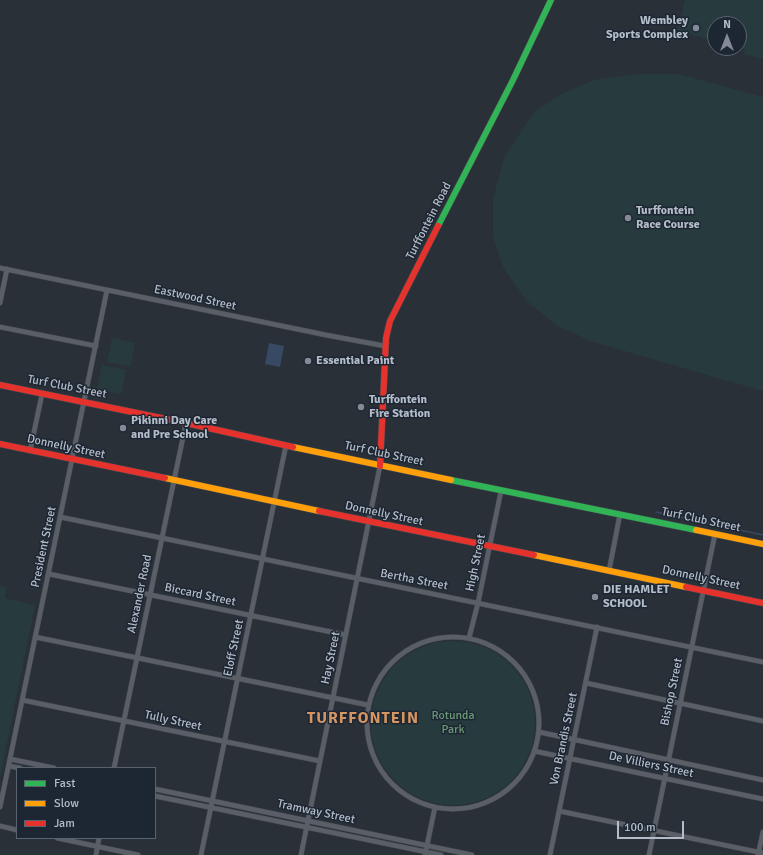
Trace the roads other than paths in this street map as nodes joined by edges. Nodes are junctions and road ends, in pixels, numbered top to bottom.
1 (551, 0) edge
2 (0, 268) edge
3 (7, 269) junction
4 (108, 290) junction
5 (0, 302) edge
6 (0, 327) edge
7 (96, 346) junction
8 (385, 346) junction
9 (0, 385) edge
10 (42, 394) junction
11 (84, 402) junction
12 (186, 423) junction
13 (0, 444) edge
14 (286, 445) junction
15 (30, 451) junction
16 (72, 460) junction
17 (380, 466) junction
18 (173, 481) junction
19 (501, 491) junction
20 (274, 502) junction
21 (620, 514) junction
22 (60, 517) junction
23 (369, 522) junction
24 (715, 534) junction
25 (162, 538) junction
26 (763, 544) edge
27 (489, 546) junction
28 (263, 559) junction
29 (609, 571) junction
30 (49, 574) junction
31 (358, 579) junction
32 (704, 590) junction
33 (150, 595) junction
34 (478, 603) junction
35 (763, 603) edge
36 (251, 616) junction
37 (597, 627) junction
38 (346, 635) junction
39 (35, 637) junction
40 (469, 638) junction
41 (691, 648) junction
42 (136, 658) junction
43 (763, 662) edge
44 (238, 679) junction
45 (586, 683) junction
46 (333, 698) junction
47 (22, 700) junction
48 (680, 704) junction
49 (368, 705) junction
50 (123, 720) junction
51 (763, 722) edge
52 (539, 732) junction
53 (573, 740) junction
54 (224, 741) junction
55 (534, 751) junction
56 (570, 758) junction
57 (10, 760) junction
58 (320, 761) junction
59 (668, 761) junction
60 (9, 766) junction
61 (16, 767) edge
62 (48, 767) edge
63 (114, 767) edge
64 (665, 778) junction
65 (763, 780) edge
66 (156, 789) edge
67 (156, 796) edge
68 (763, 799) edge
69 (212, 801) junction
70 (435, 807) junction
71 (0, 808) edge
72 (211, 808) junction
73 (261, 811) junction
74 (559, 811) junction
75 (260, 818) junction
76 (308, 821) junction
77 (0, 826) edge
78 (306, 827) junction
79 (16, 830) edge
80 (654, 831) junction
81 (763, 832) edge
82 (370, 834) junction
83 (63, 839) edge
84 (99, 839) edge
85 (369, 840) junction
86 (97, 846) junction
87 (427, 846) junction
88 (425, 853) edge
89 (760, 853) edge
90 (463, 854) edge
91 (96, 855) edge
92 (138, 855) edge
93 (201, 855) edge
94 (301, 855) edge
95 (441, 855) edge
96 (472, 855) edge
97 (550, 855) edge
98 (649, 855) edge

1 - 8 street, Turffontein Road
2 - 3 street, Eastwood Street
3 - 4 street, Eastwood Street
3 - 5 street
4 - 7 street, President Street
4 - 8 street, Eastwood Street
6 - 7 street
7 - 11 street, President Street
8 - 17 street, Turffontein Road
9 - 10 street, Turf Club Street
10 - 11 street, Turf Club Street
10 - 15 street
11 - 12 street, Turf Club Street
11 - 16 street, President Street
12 - 14 street, Turf Club Street
12 - 18 street, Alexander Road
13 - 15 street, Donnelly Street
14 - 17 street, Turf Club Street
14 - 20 street, Eloff Street
15 - 16 street, Donnelly Street
16 - 18 street, Donnelly Street
16 - 22 street, President Street
17 - 19 street, Turf Club Street
17 - 23 street, Hay Street
18 - 20 street, Donnelly Street
18 - 25 street, Alexander Road
19 - 21 street, Turf Club Street
19 - 27 street, High Street
20 - 23 street, Donnelly Street
20 - 28 street, Eloff Street
21 - 24 street, Turf Club Street
21 - 29 street
22 - 25 street, Bertha Street
22 - 30 street, President Street
23 - 27 street, Donnelly Street
23 - 31 street, Hay Street
24 - 26 street, Turf Club Street
24 - 32 street, Bishop Street
25 - 28 street, Bertha Street
25 - 33 street, Alexander Road
27 - 29 street, Donnelly Street
27 - 34 street, High Street
28 - 31 street, Bertha Street
28 - 36 street, Eloff Street
29 - 32 street, Donnelly Street
30 - 33 street, Biccard Street
30 - 39 street, President Street
31 - 34 street, Bertha Street
31 - 38 street, Hay Street
32 - 35 street, Donnelly Street
32 - 41 street, Bishop Street
33 - 36 street, Biccard Street
33 - 42 street, Alexander Road
34 - 37 street, Bertha Street
34 - 40 street, High Street
36 - 38 street, Biccard Street
36 - 44 street, Eloff Street
37 - 41 street, Bertha Street
37 - 45 street, Von Brandis Street
38 - 46 street, Hay Street
39 - 42 street
39 - 47 street, President Street
40 - 49 street
40 - 52 street
41 - 43 street, Bertha Street
41 - 48 street, Bishop Street
42 - 44 street
42 - 50 street, Alexander Road
44 - 46 street
44 - 54 street, Eloff Street
45 - 48 street
45 - 53 street, Von Brandis Street
46 - 49 street
46 - 58 street, Hay Street
47 - 50 street, Tully Street
47 - 57 street, President Street
48 - 51 street
48 - 59 street, Bishop Street
49 - 70 street
50 - 54 street, Tully Street
50 - 63 street, Alexander Road
52 - 53 street, De Villiers Street
52 - 55 street
53 - 56 street, Von Brandis Street
53 - 59 street, De Villiers Street
54 - 58 street, Tully Street
54 - 69 street, Eloff Street
55 - 56 street, De Villiers Street
55 - 70 street
56 - 64 street, De Villiers Street
56 - 74 street, Von Brandis Street
57 - 60 street, President Street
57 - 62 street
58 - 76 street, Hay Street
59 - 64 street, Bishop Street
59 - 65 street, De Villiers Street
60 - 61 street
60 - 71 street, President Street
64 - 68 street, De Villiers Street
64 - 80 street, Bishop Street
66 - 69 street, Tramway Street
67 - 72 street, Tramway Street
69 - 72 street, Eloff Street
69 - 73 street, Tramway Street
70 - 87 street
72 - 75 street, Tramway Street
72 - 93 street, Eloff Street
73 - 75 street
73 - 76 street, Tramway Street
74 - 80 street
74 - 97 street, Von Brandis Street
75 - 78 street, Tramway Street
76 - 78 street, Hay Street
76 - 82 street, Tramway Street
77 - 79 street
78 - 85 street, Tramway Street
78 - 94 street, Hay Street
80 - 89 street
80 - 98 street, Bishop Street
81 - 89 street
82 - 85 street
82 - 87 street, Tramway Street
83 - 86 street
84 - 86 street
85 - 88 street, Tramway Street
86 - 91 street
86 - 92 street
87 - 88 street
87 - 90 street, Tramway Street
88 - 95 street, Tramway Street
90 - 96 street, Tramway Street

